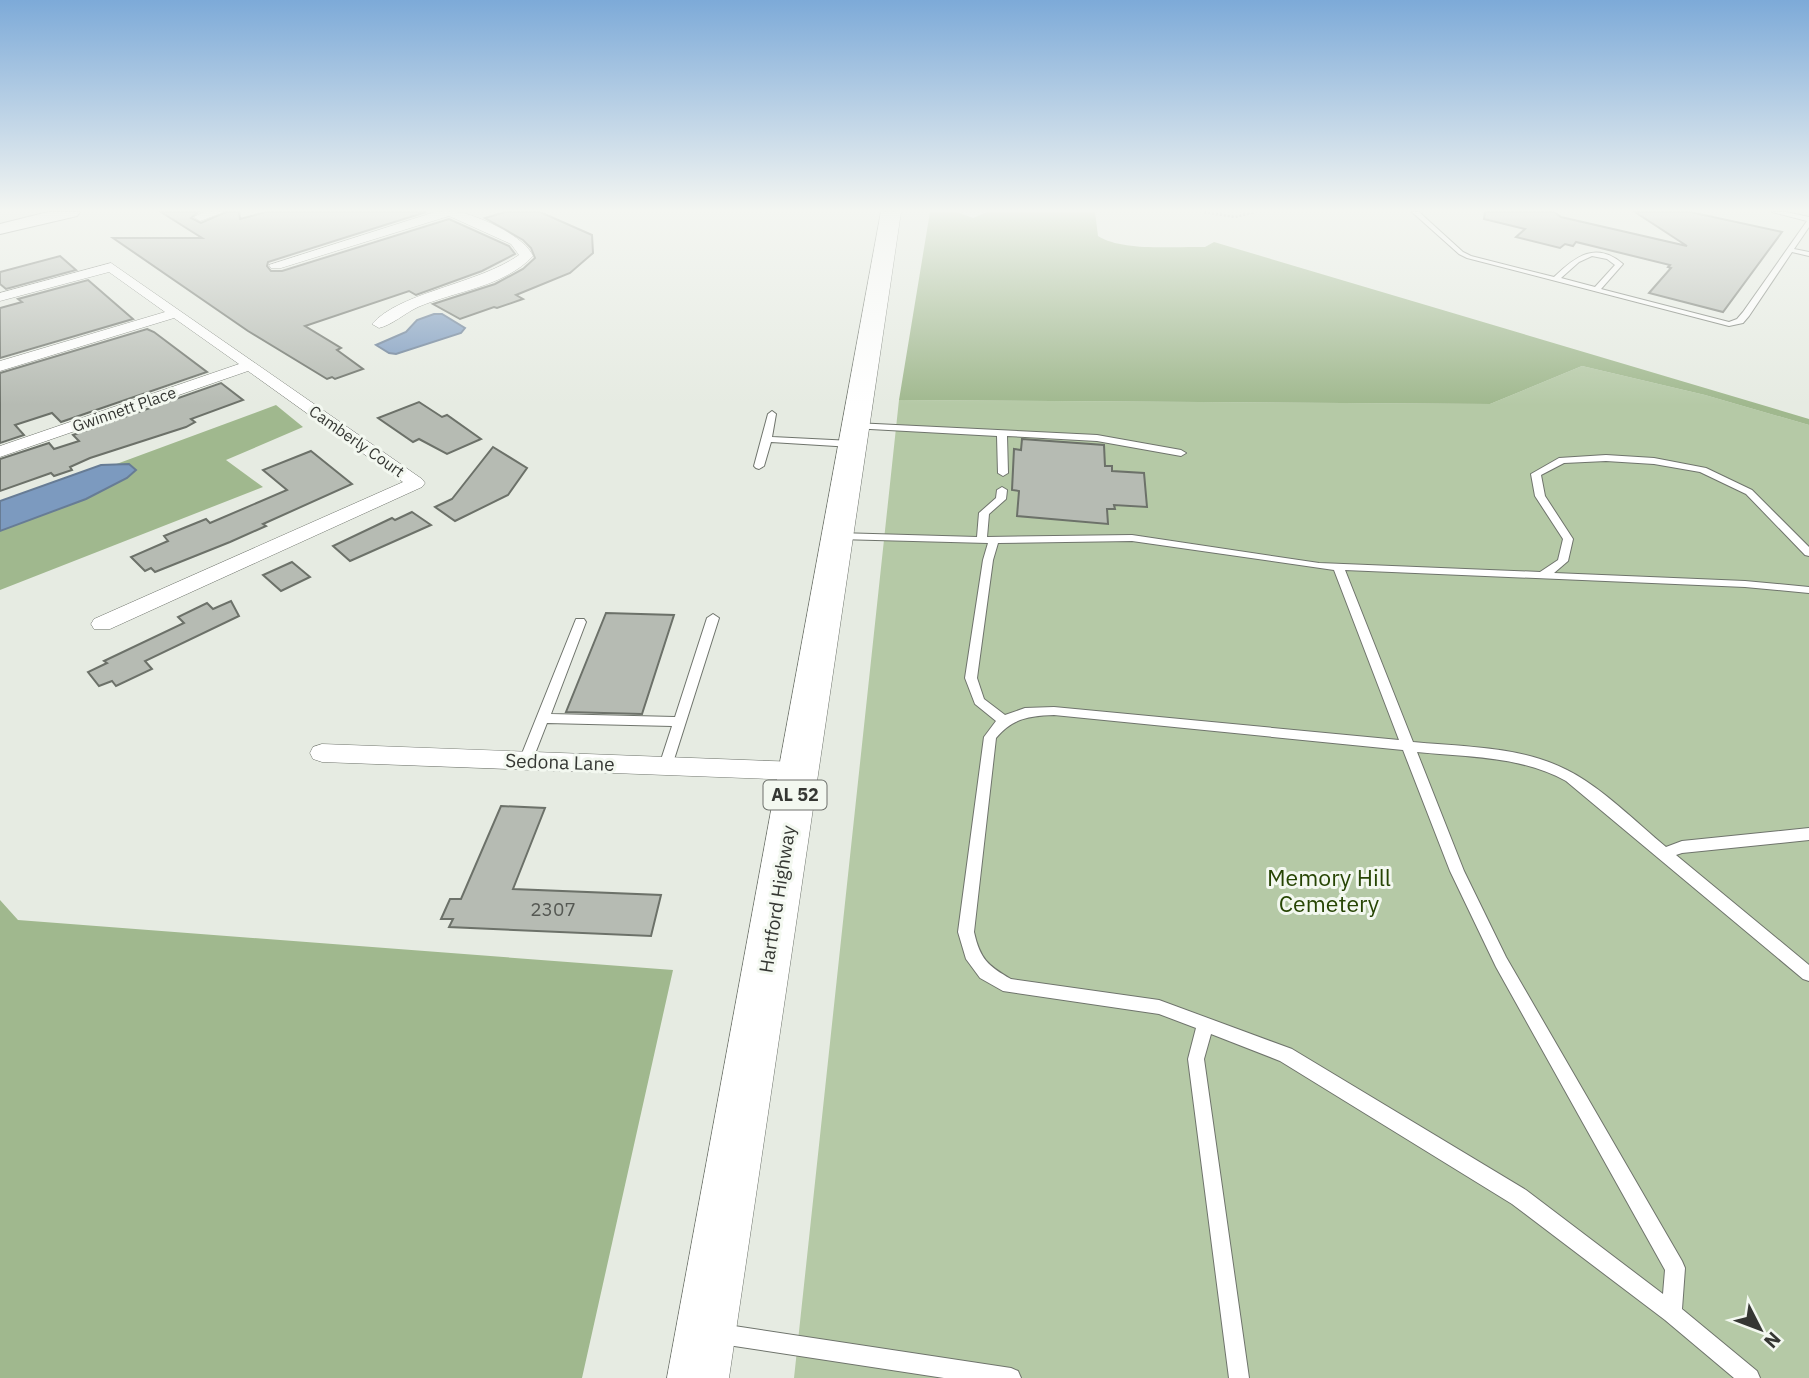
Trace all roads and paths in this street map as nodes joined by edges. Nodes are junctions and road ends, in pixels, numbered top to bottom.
1 (77, 276) edge
2 (124, 276) edge
3 (494, 276) edge
4 (880, 276) edge
5 (1542, 276) edge
6 (1559, 276) edge
7 (1609, 276) edge
8 (1772, 276) edge
9 (1555, 280) junction
10 (1596, 290) junction
11 (0, 297) edge
12 (175, 313) junction
13 (379, 324) dead end
14 (0, 366) edge
15 (249, 366) junction
16 (772, 414) dead end
17 (1002, 433) junction
18 (853, 435) junction
19 (767, 439) junction
20 (0, 452) edge
21 (1181, 453) dead end
22 (759, 466) dead end
23 (1003, 473) dead end
24 (1002, 490) dead end
25 (837, 536) junction
26 (988, 540) junction
27 (1809, 553) edge
28 (1338, 567) junction
29 (1543, 575) junction
30 (1809, 590) edge
31 (713, 618) dead end
32 (580, 622) dead end
33 (103, 624) dead end
34 (543, 718) junction
35 (1003, 720) junction
36 (680, 722) junction
37 (1407, 748) junction
38 (322, 753) dead end
39 (526, 761) junction
40 (666, 766) junction
41 (798, 772) junction
42 (1809, 834) edge
43 (1665, 853) junction
44 (1809, 974) edge
45 (1205, 1025) junction
46 (1672, 1313) junction
47 (706, 1332) junction
48 (698, 1378) edge
49 (1011, 1378) edge
50 (1239, 1378) edge
51 (1750, 1378) edge

1 - 11 street, Camberly Court
2 - 12 street, Camberly Court
3 - 13 street
4 - 18 main road, Hartford Highway / AL 52
5 - 9 lane
6 - 9 lane
7 - 10 lane
8 - 10 lane
9 - 10 lane
12 - 14 street
12 - 15 street, Camberly Court
15 - 20 street, Gwinnett Place
15 - 33 street, Camberly Court
16 - 19 lane
17 - 18 lane
17 - 21 lane
17 - 23 lane
18 - 19 lane
18 - 25 main road, Hartford Highway / AL 52
19 - 22 lane
24 - 26 lane
25 - 26 lane
25 - 41 main road, Hartford Highway / AL 52
26 - 28 lane
26 - 35 lane
27 - 29 lane
28 - 29 lane
28 - 37 lane
29 - 30 lane
31 - 36 lane
32 - 34 lane
34 - 36 lane
34 - 39 lane
35 - 37 lane
35 - 45 lane
36 - 40 lane
37 - 43 lane
37 - 46 lane
38 - 39 street, Sedona Lane
39 - 40 street, Sedona Lane
40 - 41 street, Sedona Lane
41 - 47 main road, Hartford Highway / AL 52
42 - 43 lane
43 - 44 lane
45 - 46 lane
45 - 50 lane
46 - 51 lane
47 - 48 main road, Hartford Highway / AL 52
47 - 49 lane

